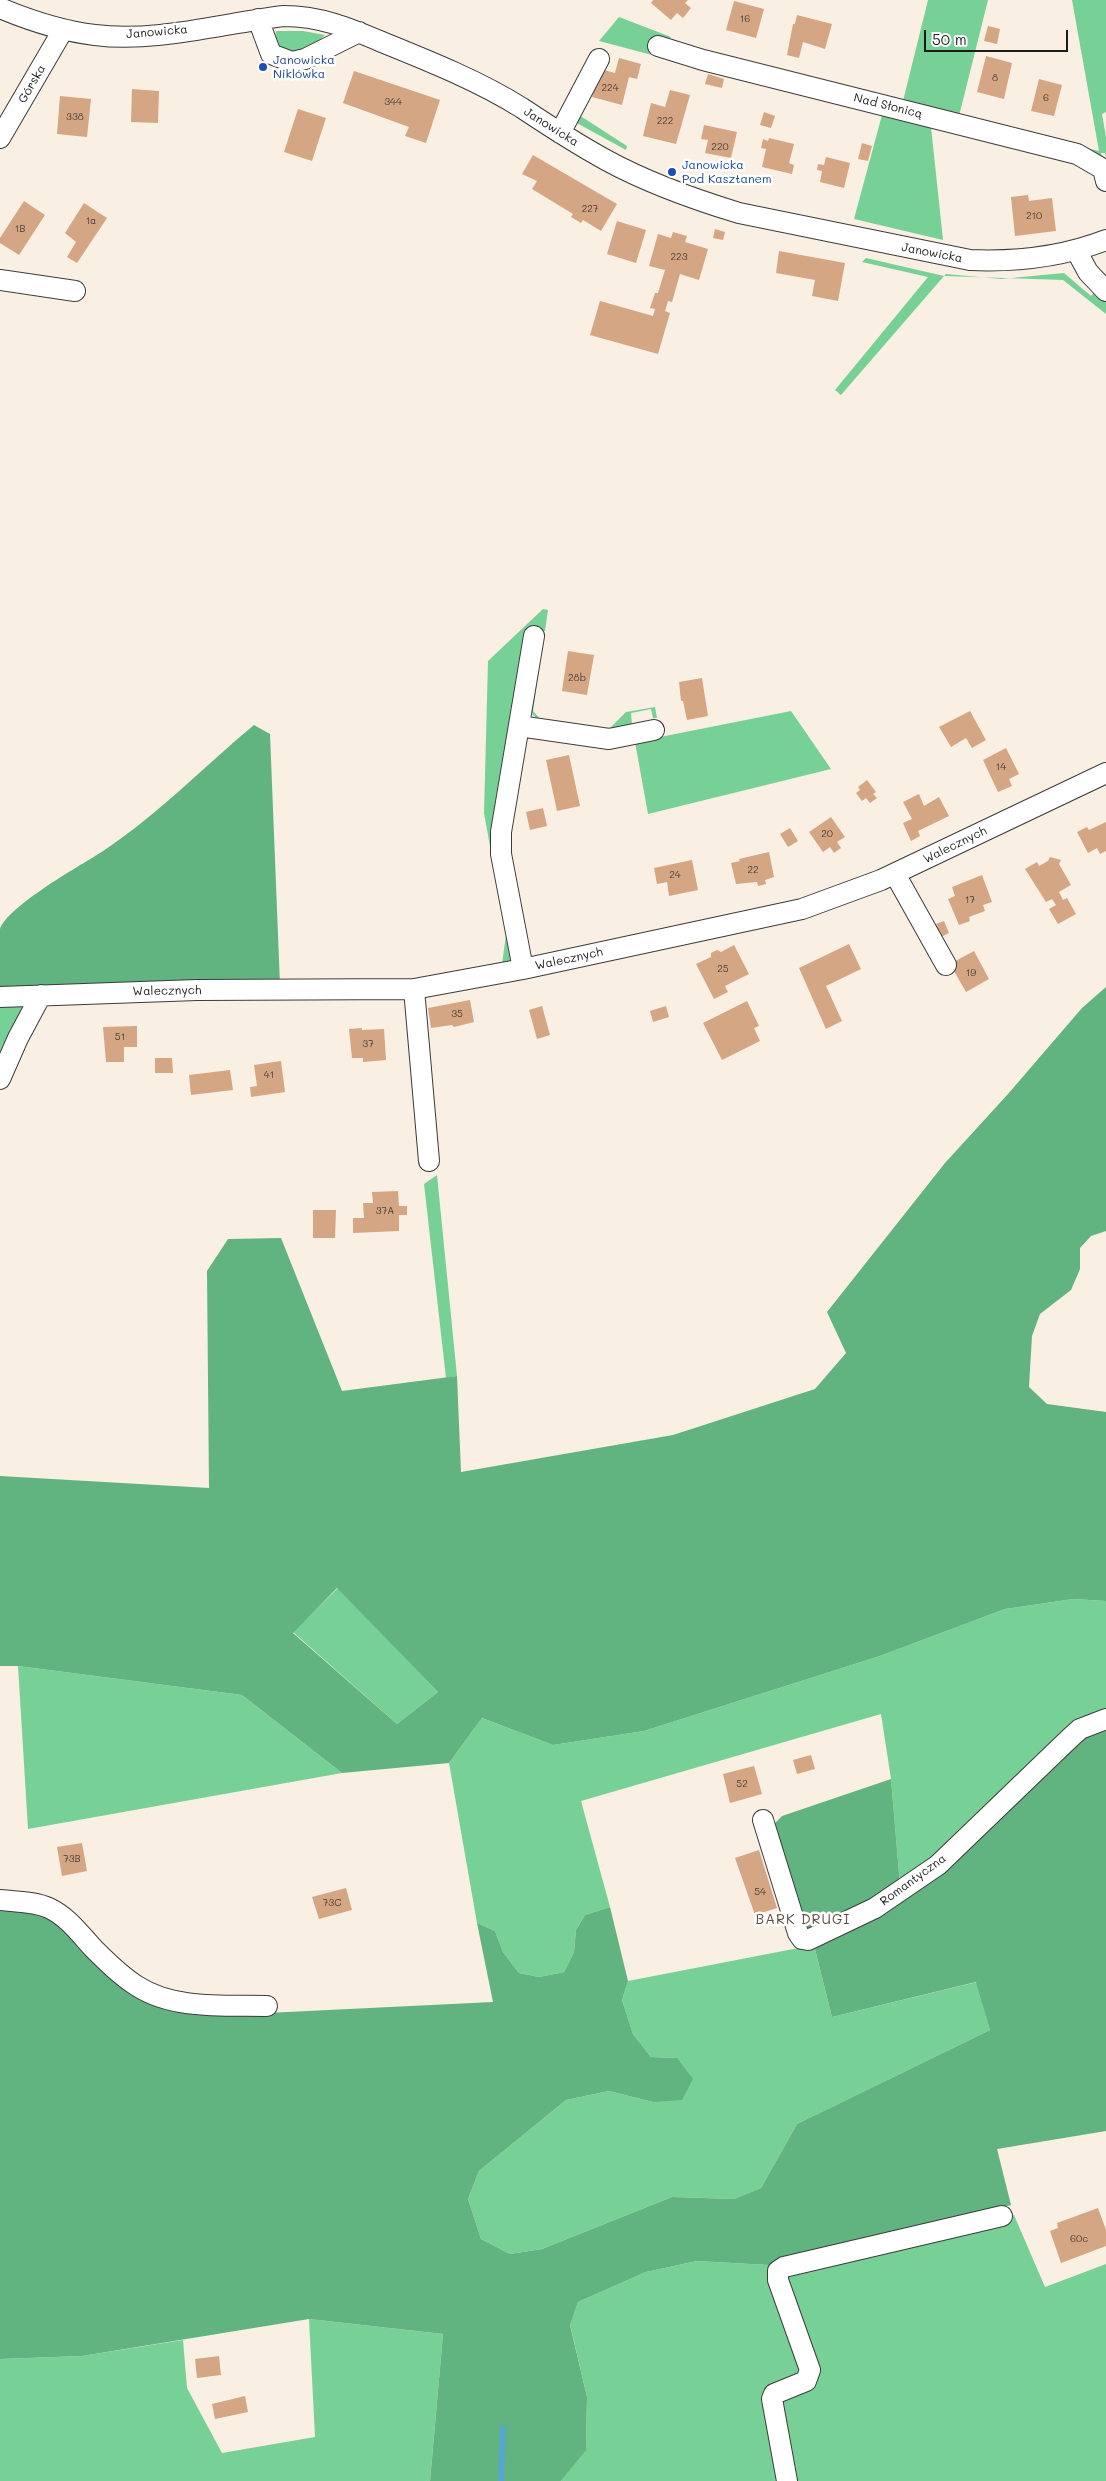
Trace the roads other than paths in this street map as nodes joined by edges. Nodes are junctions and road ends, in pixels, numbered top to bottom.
1 (0, 8) edge
2 (309, 8) edge
3 (258, 19) junction
4 (63, 30) junction
5 (359, 32) junction
6 (658, 46) dead end
7 (599, 59) dead end
8 (560, 133) junction
9 (0, 138) edge
10 (1106, 181) edge
11 (1106, 240) edge
12 (1076, 250) junction
13 (0, 280) edge
14 (1106, 290) edge
15 (75, 291) dead end
16 (534, 636) dead end
17 (519, 726) junction
18 (654, 730) dead end
19 (1106, 773) edge
20 (895, 874) junction
21 (946, 965) dead end
22 (522, 969) junction
23 (414, 989) junction
24 (41, 995) junction
25 (0, 996) edge
26 (0, 1079) edge
27 (430, 1161) dead end
28 (1106, 1719) edge
29 (763, 1820) dead end
30 (0, 1900) edge
31 (268, 2006) dead end
32 (1002, 2216) dead end
33 (787, 2481) edge

1 - 4 street, Janowicka
2 - 3 street, Janowicka
2 - 5 street, Janowicka
3 - 4 street, Janowicka
3 - 5 street
4 - 9 street, Górska
5 - 8 street, Janowicka
6 - 10 street, Nad Słonicą
7 - 8 street
8 - 12 street, Janowicka
11 - 12 street, Janowicka
12 - 14 street
13 - 15 street
16 - 17 street
17 - 18 street
17 - 22 street
19 - 20 street, Walecznych
20 - 21 street
20 - 22 street, Walecznych
22 - 23 street, Walecznych
23 - 24 street, Walecznych
23 - 27 street
24 - 25 street, Walecznych
24 - 26 street
28 - 29 street, Romantyczna
30 - 31 street
32 - 33 street

